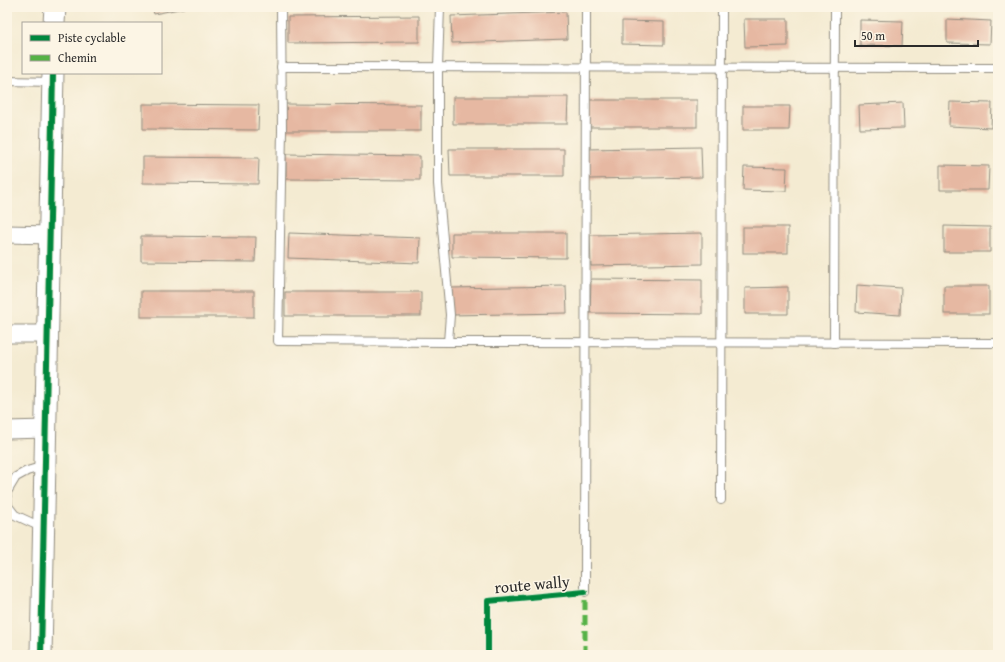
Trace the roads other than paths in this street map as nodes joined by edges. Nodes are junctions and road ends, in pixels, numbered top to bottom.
1 (54, 7) edge
2 (281, 7) edge
3 (440, 7) edge
4 (586, 7) edge
5 (722, 7) edge
6 (835, 7) edge
7 (54, 22) edge
8 (281, 67) junction
9 (438, 67) junction
10 (586, 68) junction
11 (722, 68) junction
12 (835, 68) junction
13 (998, 68) edge
14 (53, 78) edge
15 (7, 81) edge
16 (7, 234) edge
17 (50, 235) junction
18 (7, 334) edge
19 (48, 334) junction
20 (448, 342) junction
21 (585, 342) junction
22 (721, 342) junction
23 (834, 343) junction
24 (998, 343) edge
25 (46, 429) junction
26 (7, 430) edge
27 (45, 466) junction
28 (7, 492) edge
29 (7, 498) edge
30 (721, 500) dead end
31 (44, 528) junction
32 (585, 592) road end
33 (41, 655) edge

1 - 7 street
2 - 8 lane
3 - 9 lane
4 - 10 lane
5 - 11 lane
6 - 12 lane
8 - 9 lane
8 - 20 lane
9 - 10 lane
9 - 20 lane
10 - 11 lane
10 - 21 lane
11 - 12 lane
11 - 22 lane
12 - 13 lane
12 - 23 lane
14 - 15 lane
14 - 17 street
16 - 17 street
17 - 19 street
18 - 19 street
19 - 25 street
20 - 21 lane
21 - 22 lane
21 - 32 lane
22 - 23 lane
22 - 30 lane
23 - 24 lane
25 - 26 street
25 - 27 street
27 - 28 lane
27 - 31 street
29 - 31 lane
31 - 33 street

